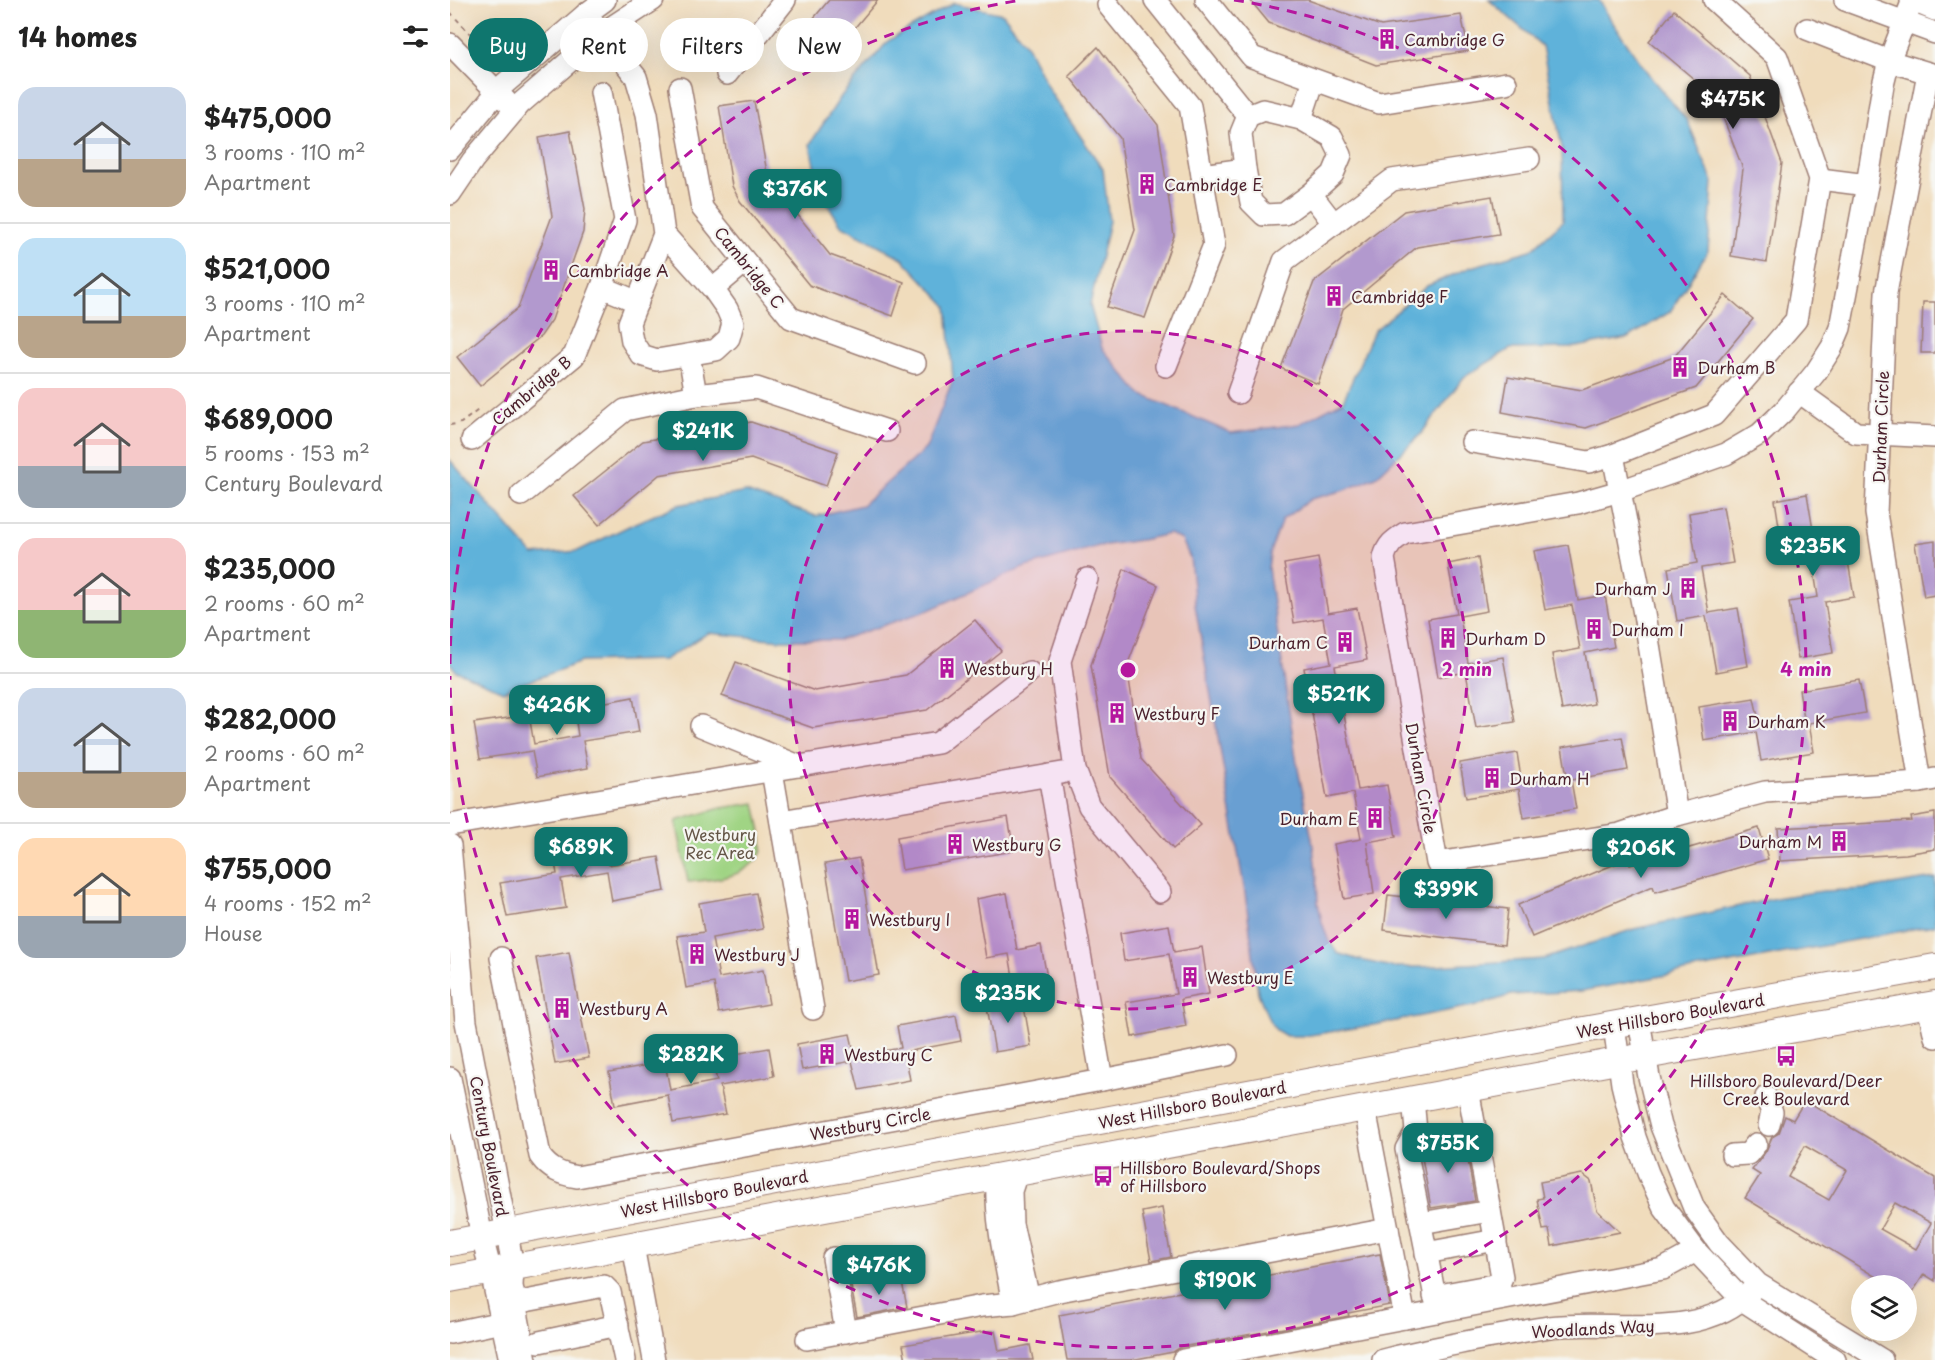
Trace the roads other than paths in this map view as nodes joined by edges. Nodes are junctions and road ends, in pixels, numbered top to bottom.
1 (605, 0) edge
2 (653, 0) edge
3 (786, 0) edge
4 (1155, 0) edge
5 (1206, 0) edge
6 (1714, 0) edge
7 (1845, 0) edge
8 (1912, 0) edge
9 (1108, 5) dead end
10 (1935, 10) edge
11 (586, 14) junction
12 (589, 18) edge
13 (625, 18) edge
14 (1905, 22) junction
15 (1807, 29) dead end
16 (1935, 33) edge
17 (450, 44) edge
18 (1889, 62) junction
19 (560, 70) edge
20 (632, 72) edge
21 (727, 74) dead end
22 (1932, 74) edge
23 (1314, 80) junction
24 (1506, 84) dead end
25 (680, 88) dead end
26 (497, 92) junction
27 (602, 93) dead end
28 (516, 109) junction
29 (1248, 116) junction
30 (1301, 119) junction
31 (450, 149) edge
32 (1529, 159) dead end
33 (1245, 169) junction
34 (1202, 175) junction
35 (1820, 179) junction
36 (1868, 185) junction
37 (450, 194) edge
38 (1311, 194) junction
39 (1334, 224) junction
40 (664, 234) junction
41 (745, 262) junction
42 (602, 287) junction
43 (713, 289) junction
44 (638, 302) junction
45 (689, 355) junction
46 (915, 363) dead end
47 (1166, 366) dead end
48 (1798, 392) junction
49 (1239, 393) dead end
50 (696, 395) junction
51 (887, 431) dead end
52 (1880, 435) junction
53 (1935, 437) edge
54 (472, 440) dead end
55 (1472, 442) dead end
56 (1613, 455) junction
57 (1620, 491) junction
58 (521, 495) dead end
59 (1088, 579) dead end
60 (1029, 672) dead end
61 (701, 726) dead end
62 (775, 764) junction
63 (1075, 770) junction
64 (1049, 775) junction
65 (1927, 781) edge
66 (1677, 815) junction
67 (781, 821) junction
68 (450, 825) edge
69 (450, 845) edge
70 (1160, 892) dead end
71 (501, 958) dead end
72 (1935, 967) edge
73 (1932, 1004) edge
74 (813, 1009) dead end
75 (1639, 1021) junction
76 (1614, 1025) junction
77 (1935, 1037) edge
78 (1227, 1055) dead end
79 (1646, 1056) junction
80 (1617, 1061) junction
81 (450, 1078) edge
82 (1102, 1080) junction
83 (1468, 1089) junction
84 (1766, 1096) dead end
85 (1413, 1099) junction
86 (1365, 1109) junction
87 (1769, 1125) dead end
88 (1038, 1133) junction
89 (981, 1143) junction
90 (1756, 1144) dead end
91 (1732, 1155) dead end
92 (1007, 1175) junction
93 (957, 1185) junction
94 (1490, 1211) junction
95 (1421, 1223) junction
96 (1388, 1229) junction
97 (507, 1233) junction
98 (482, 1237) junction
99 (1496, 1240) junction
100 (450, 1243) edge
101 (633, 1246) junction
102 (1696, 1251) junction
103 (1426, 1253) junction
104 (827, 1259) dead end
105 (502, 1269) junction
106 (450, 1279) edge
107 (1758, 1284) junction
108 (1501, 1292) junction
109 (1742, 1300) junction
110 (1021, 1301) junction
111 (515, 1303) junction
112 (1436, 1304) junction
113 (1405, 1318) junction
114 (502, 1322) junction
115 (618, 1325) junction
116 (450, 1333) edge
117 (841, 1333) junction
118 (807, 1339) dead end
119 (539, 1342) dead end
120 (510, 1360) edge
121 (526, 1360) edge
122 (625, 1360) edge
123 (654, 1360) edge
124 (1184, 1360) edge
125 (1383, 1360) edge
126 (1835, 1360) edge
127 (1882, 1360) edge

1 - 11 street
2 - 13 street
3 - 21 street
4 - 29 street
5 - 23 street
6 - 35 street
7 - 14 street
8 - 10 street
8 - 14 street, Durham Circle
9 - 34 street
11 - 12 street
11 - 26 street
14 - 16 street
14 - 18 street, Durham Circle
15 - 18 street
17 - 26 street
18 - 22 street
18 - 36 street, Durham Circle
19 - 28 street
20 - 40 street
22 - 52 street, Durham Circle
23 - 24 street
23 - 30 street
25 - 41 street, Cambridge C
26 - 28 street
26 - 31 street
27 - 42 street, Cambridge B
28 - 37 street
29 - 30 street
29 - 33 street
30 - 38 street
32 - 39 street
33 - 34 street
33 - 38 street
34 - 47 street
35 - 36 street
35 - 56 street
36 - 48 street, Durham Circle
38 - 39 street
39 - 49 street
40 - 43 street
40 - 44 street
41 - 43 street
41 - 46 street, Cambridge C
42 - 44 street
42 - 54 street, Cambridge B
43 - 45 street
44 - 45 street
45 - 50 street
48 - 52 street
48 - 57 street, Durham Circle
50 - 51 street
50 - 58 street
52 - 53 street
52 - 65 street, Durham Circle
55 - 56 street
56 - 57 street
57 - 66 street
57 - 66 street, Durham Circle
59 - 63 street
60 - 62 street
61 - 62 street
62 - 67 street
62 - 68 street
63 - 64 street
63 - 70 street
64 - 67 street
64 - 82 street
65 - 66 street, Durham Circle
67 - 74 street
69 - 97 street, Century Boulevard
71 - 82 street, Westbury Circle
72 - 75 main road, West Hillsboro Boulevard
73 - 77 street
73 - 79 main road
75 - 76 main road, West Hillsboro Boulevard
75 - 79 street
76 - 80 street
76 - 88 main road, West Hillsboro Boulevard
78 - 82 street, Westbury Circle
79 - 80 main road
79 - 107 street
80 - 83 main road
80 - 102 street
81 - 98 street, Century Boulevard
83 - 85 main road
83 - 94 street
84 - 87 street
85 - 86 main road
85 - 95 street
86 - 92 main road
86 - 96 street
88 - 89 main road, West Hillsboro Boulevard
88 - 92 main road
89 - 93 main road
89 - 97 main road, West Hillsboro Boulevard
90 - 91 street
92 - 93 main road
92 - 110 street
93 - 101 main road
94 - 95 street
94 - 99 street
95 - 103 street
96 - 110 street
96 - 113 street
97 - 98 main road, West Hillsboro Boulevard
97 - 105 street, Century Boulevard
98 - 100 main road, West Hillsboro Boulevard
98 - 105 street, Century Boulevard
99 - 103 street
99 - 108 street
101 - 105 main road
101 - 123 street
102 - 108 street
102 - 109 street
103 - 112 street
104 - 117 street
105 - 106 main road
105 - 111 street
105 - 114 street
107 - 109 street, Woodlands Way
107 - 127 street
108 - 112 street
109 - 125 street, Woodlands Way
109 - 126 street
110 - 117 street
111 - 115 street
111 - 121 street
112 - 113 street
113 - 124 street
114 - 116 street
114 - 120 street
115 - 119 street
115 - 122 street
117 - 118 street

